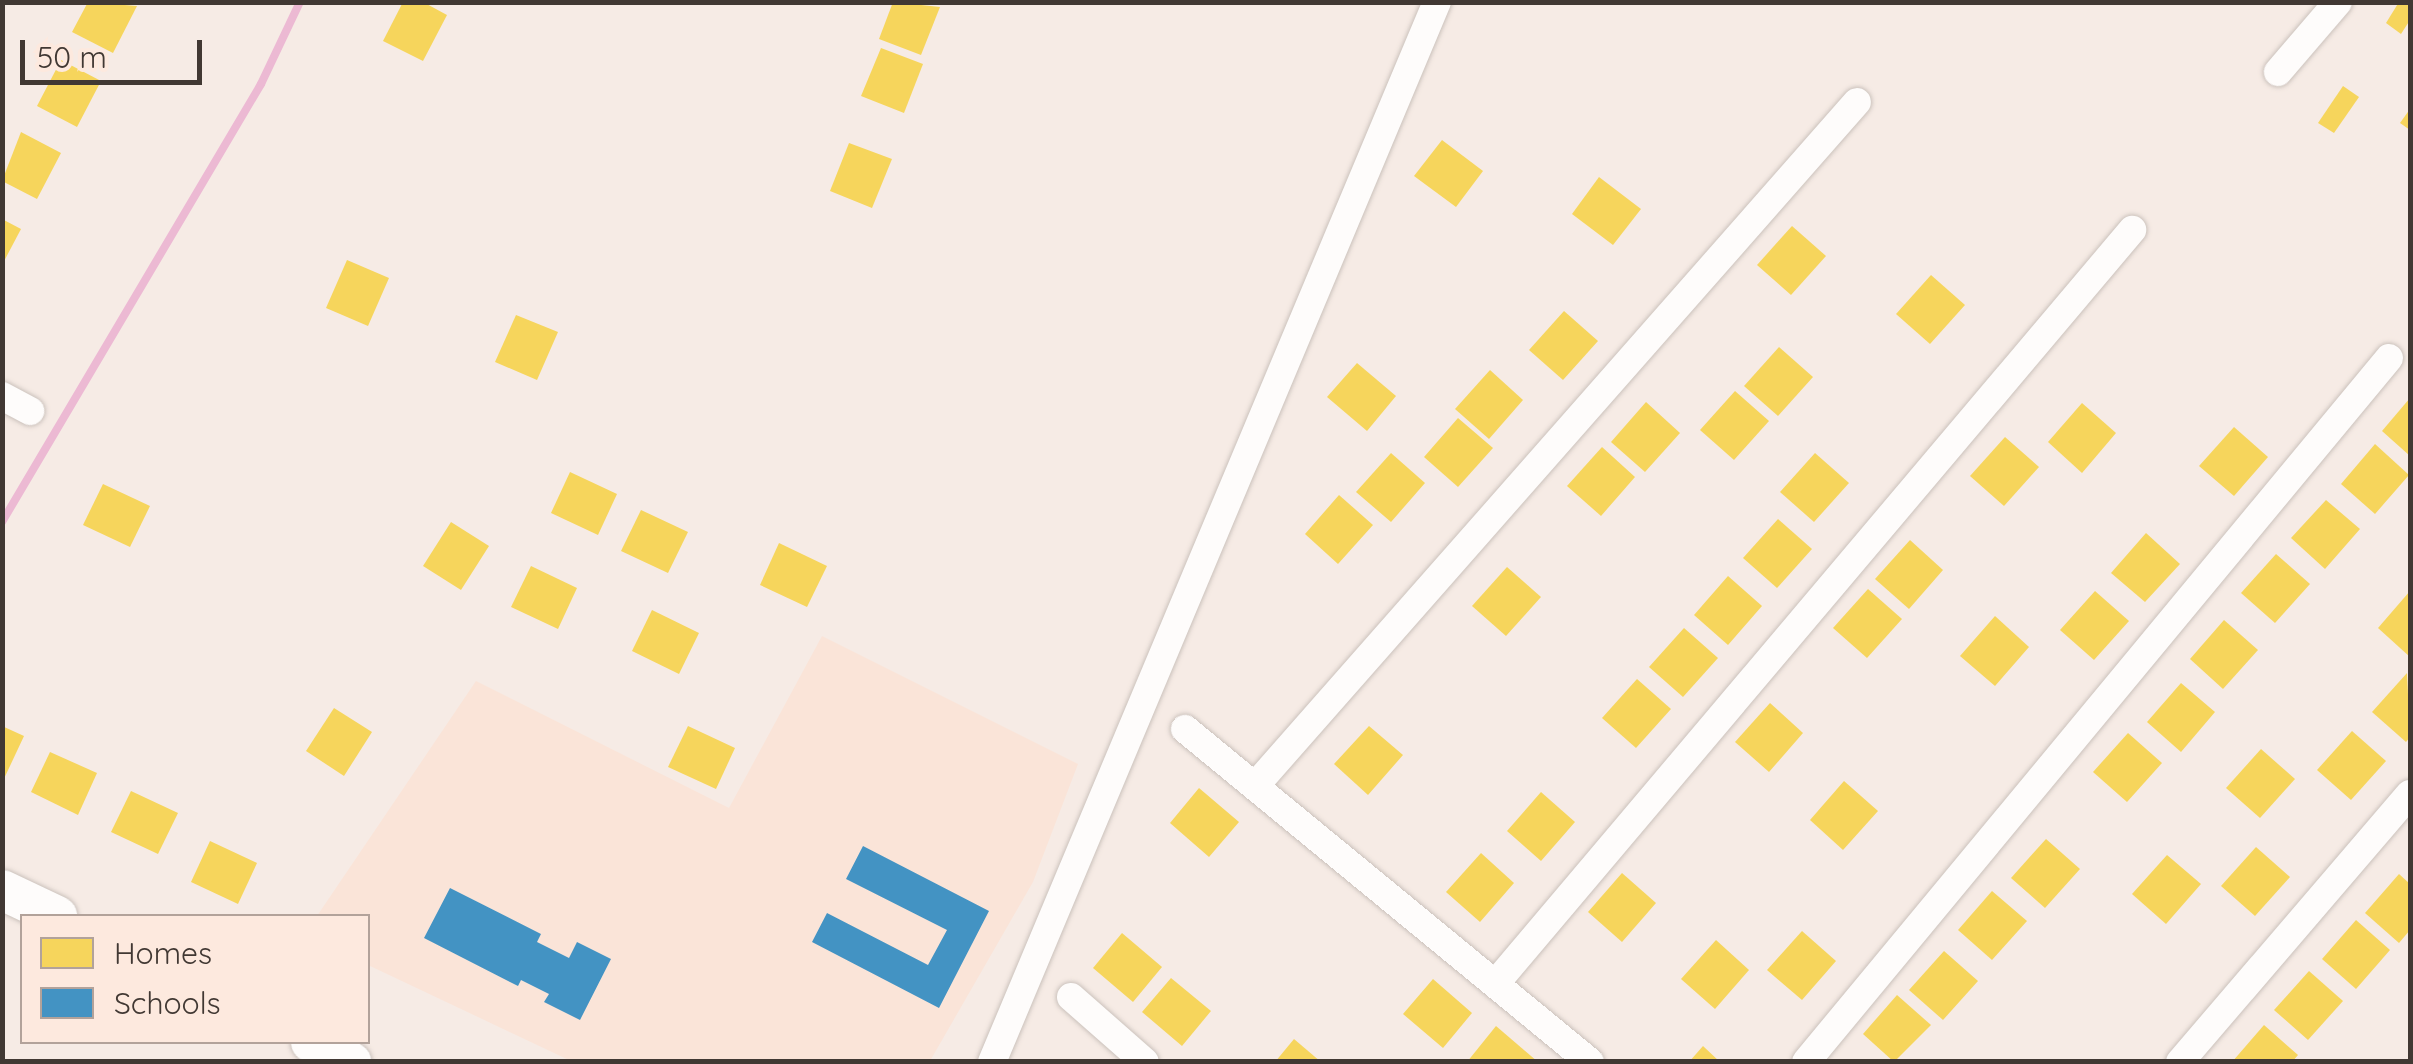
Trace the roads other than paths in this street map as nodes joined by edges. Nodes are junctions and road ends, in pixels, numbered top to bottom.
1 (1437, 2) edge
2 (2338, 2) edge
3 (2278, 72) dead end
4 (1858, 102) dead end
5 (2132, 230) dead end
6 (2389, 358) dead end
7 (2, 396) edge
8 (30, 411) dead end
9 (1184, 729) dead end
10 (1255, 786) junction
11 (2410, 794) edge
12 (2, 890) edge
13 (53, 914) edge
14 (1496, 984) junction
15 (1071, 997) dead end
16 (315, 1044) edge
17 (351, 1062) edge
18 (992, 1062) edge
19 (1145, 1062) edge
20 (1590, 1062) edge
21 (1806, 1062) edge
22 (2180, 1062) edge

1 - 18 street
2 - 3 street
4 - 10 street
5 - 14 street
6 - 21 street
7 - 8 street
9 - 10 street
10 - 14 street
11 - 22 street
12 - 13 street
14 - 20 street
15 - 19 street
16 - 17 street

